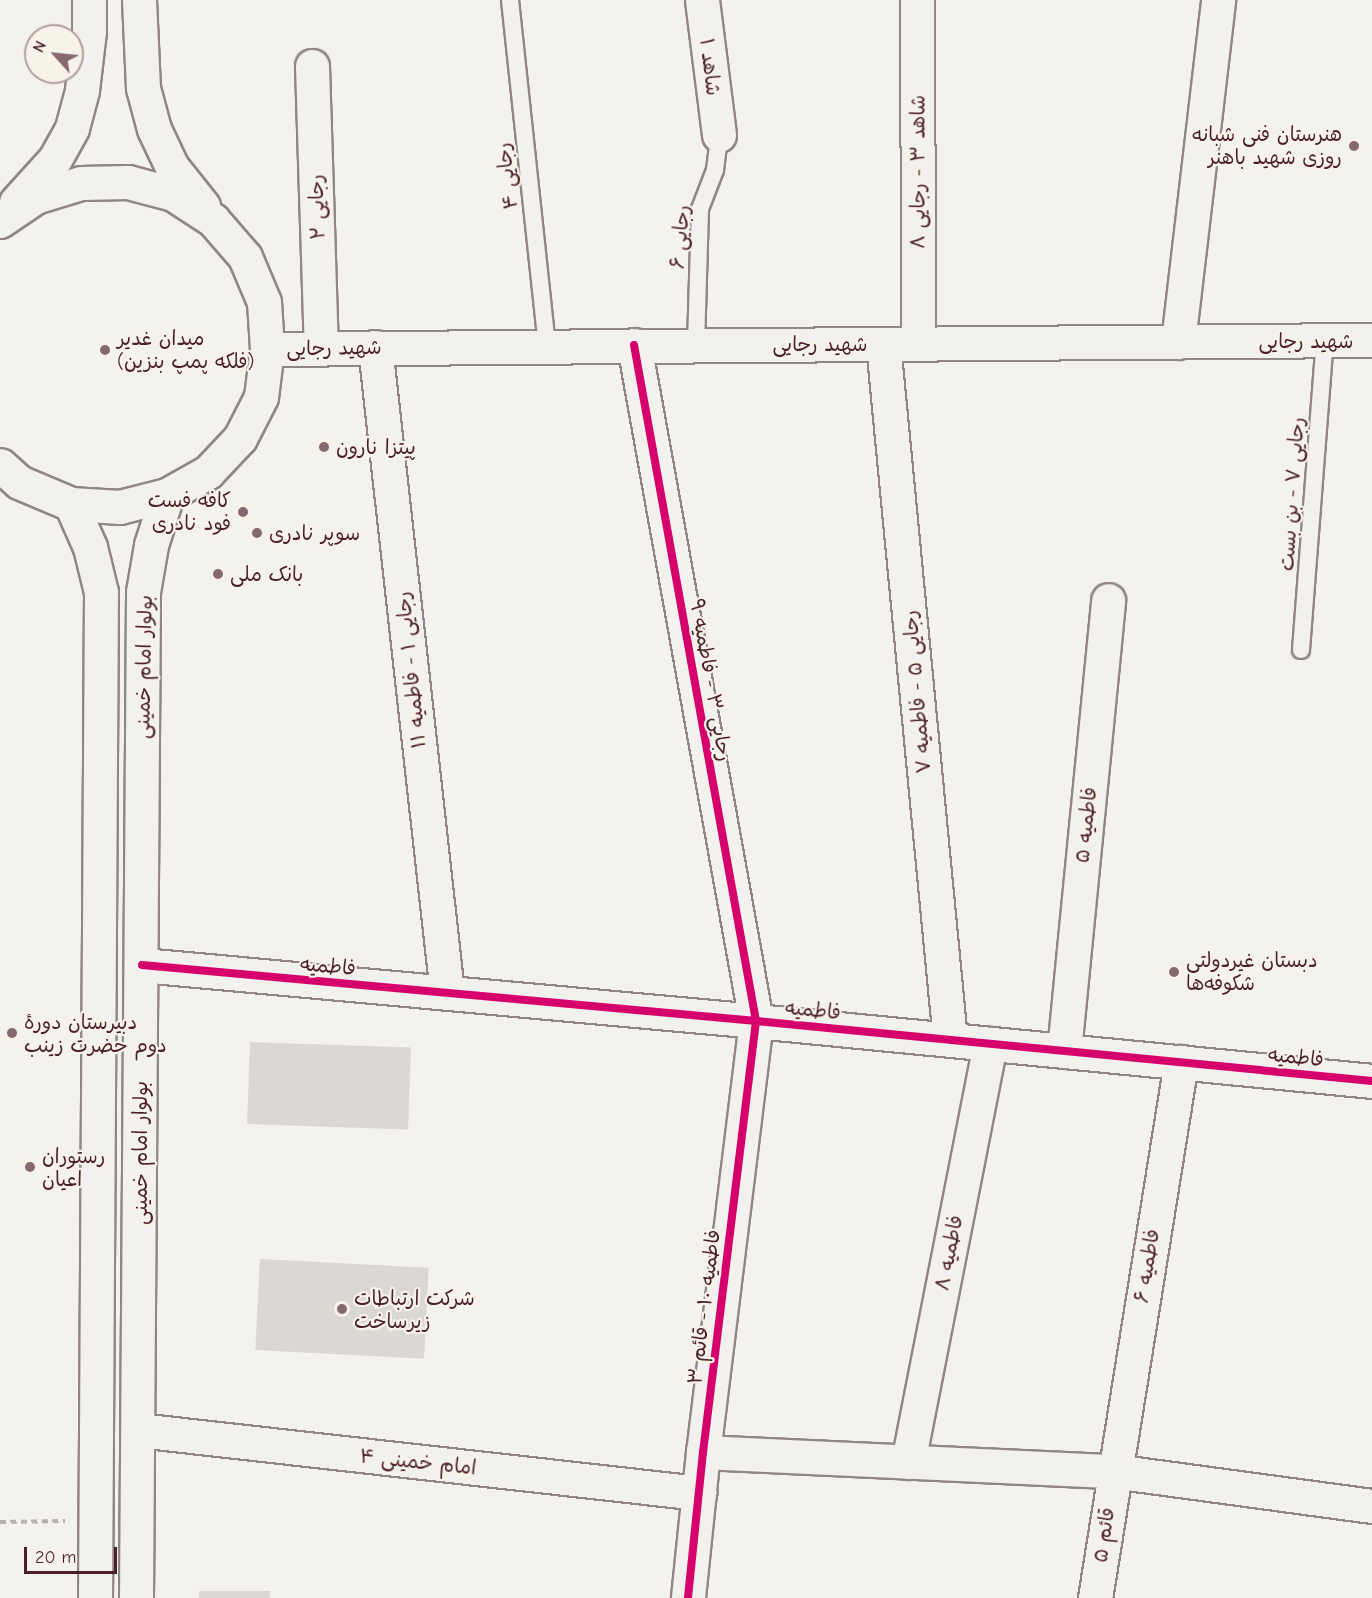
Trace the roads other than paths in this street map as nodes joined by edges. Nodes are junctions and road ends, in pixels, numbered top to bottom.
1 (89, 0) edge
2 (139, 0) edge
3 (510, 0) edge
4 (702, 0) edge
5 (917, 0) edge
6 (1218, 0) edge
7 (312, 66) dead end
8 (719, 135) joint
9 (213, 219) junction
10 (0, 220) edge
11 (1325, 340) junction
12 (1372, 340) edge
13 (1178, 342) junction
14 (918, 343) junction
15 (884, 344) junction
16 (634, 345) junction
17 (696, 345) junction
18 (375, 347) junction
19 (547, 347) junction
20 (321, 348) junction
21 (267, 349) junction
22 (0, 465) edge
23 (167, 495) junction
24 (71, 504) junction
25 (1108, 600) dead end
26 (1301, 650) dead end
27 (142, 965) junction
28 (447, 993) junction
29 (756, 1021) junction
30 (950, 1040) junction
31 (990, 1044) junction
32 (1064, 1051) junction
33 (1181, 1062) junction
34 (1372, 1081) edge
35 (138, 1430) junction
36 (703, 1452) junction
37 (908, 1461) junction
38 (1113, 1471) junction
39 (699, 1493) junction
40 (1372, 1506) edge
41 (95, 1598) edge
42 (136, 1598) edge
43 (688, 1598) edge
44 (1095, 1598) edge

1 - 10 street
2 - 9 street
3 - 19 lane, رجایی ۴
4 - 8 street, شاهد ۱
5 - 14 street, شاهد ۳ - رجایی ۸
6 - 13 street
7 - 20 street, رجایی ۲
8 - 17 lane, رجایی ۶
9 - 10 street
9 - 21 street
11 - 12 street, شهید رجایی
11 - 13 street, شهید رجایی
11 - 26 lane, رجایی ۷ - بن بست
13 - 14 street, شهید رجایی
14 - 15 street, شهید رجایی
15 - 17 street, شهید رجایی
15 - 30 street, رجایی ۵ - فاطمیه ۷
16 - 17 street, شهید رجایی
16 - 19 street, شهید رجایی
16 - 29 street, رجایی ۳ - فاطمیه ۹
18 - 19 street, شهید رجایی
18 - 20 street, شهید رجایی
18 - 28 street, رجایی ۱ - فاطمیه ۱۱
20 - 21 street, شهید رجایی
21 - 23 street
22 - 24 street
23 - 24 street
23 - 27 street, بولوار امام خمینی
24 - 41 street
25 - 32 street, فاطمیه ۵
27 - 28 street, فاطمیه
27 - 35 street, بولوار امام خمینی
28 - 29 street, فاطمیه
29 - 30 street, فاطمیه
29 - 36 street, فاطمیه ۱۰ - قائم ۳
30 - 31 street, فاطمیه
31 - 32 street, فاطمیه
31 - 37 street, فاطمیه ۸
32 - 33 street, فاطمیه
33 - 34 street, فاطمیه
33 - 38 street, فاطمیه ۶
35 - 39 street, امام خمینی ۴
35 - 42 street, بولوار امام خمینی
36 - 37 street
36 - 39 street, فاطمیه ۱۰ - قائم ۳
37 - 38 street
38 - 40 street
38 - 44 street, قائم ۵
39 - 43 street, فاطمیه ۱۰ - قائم ۳

